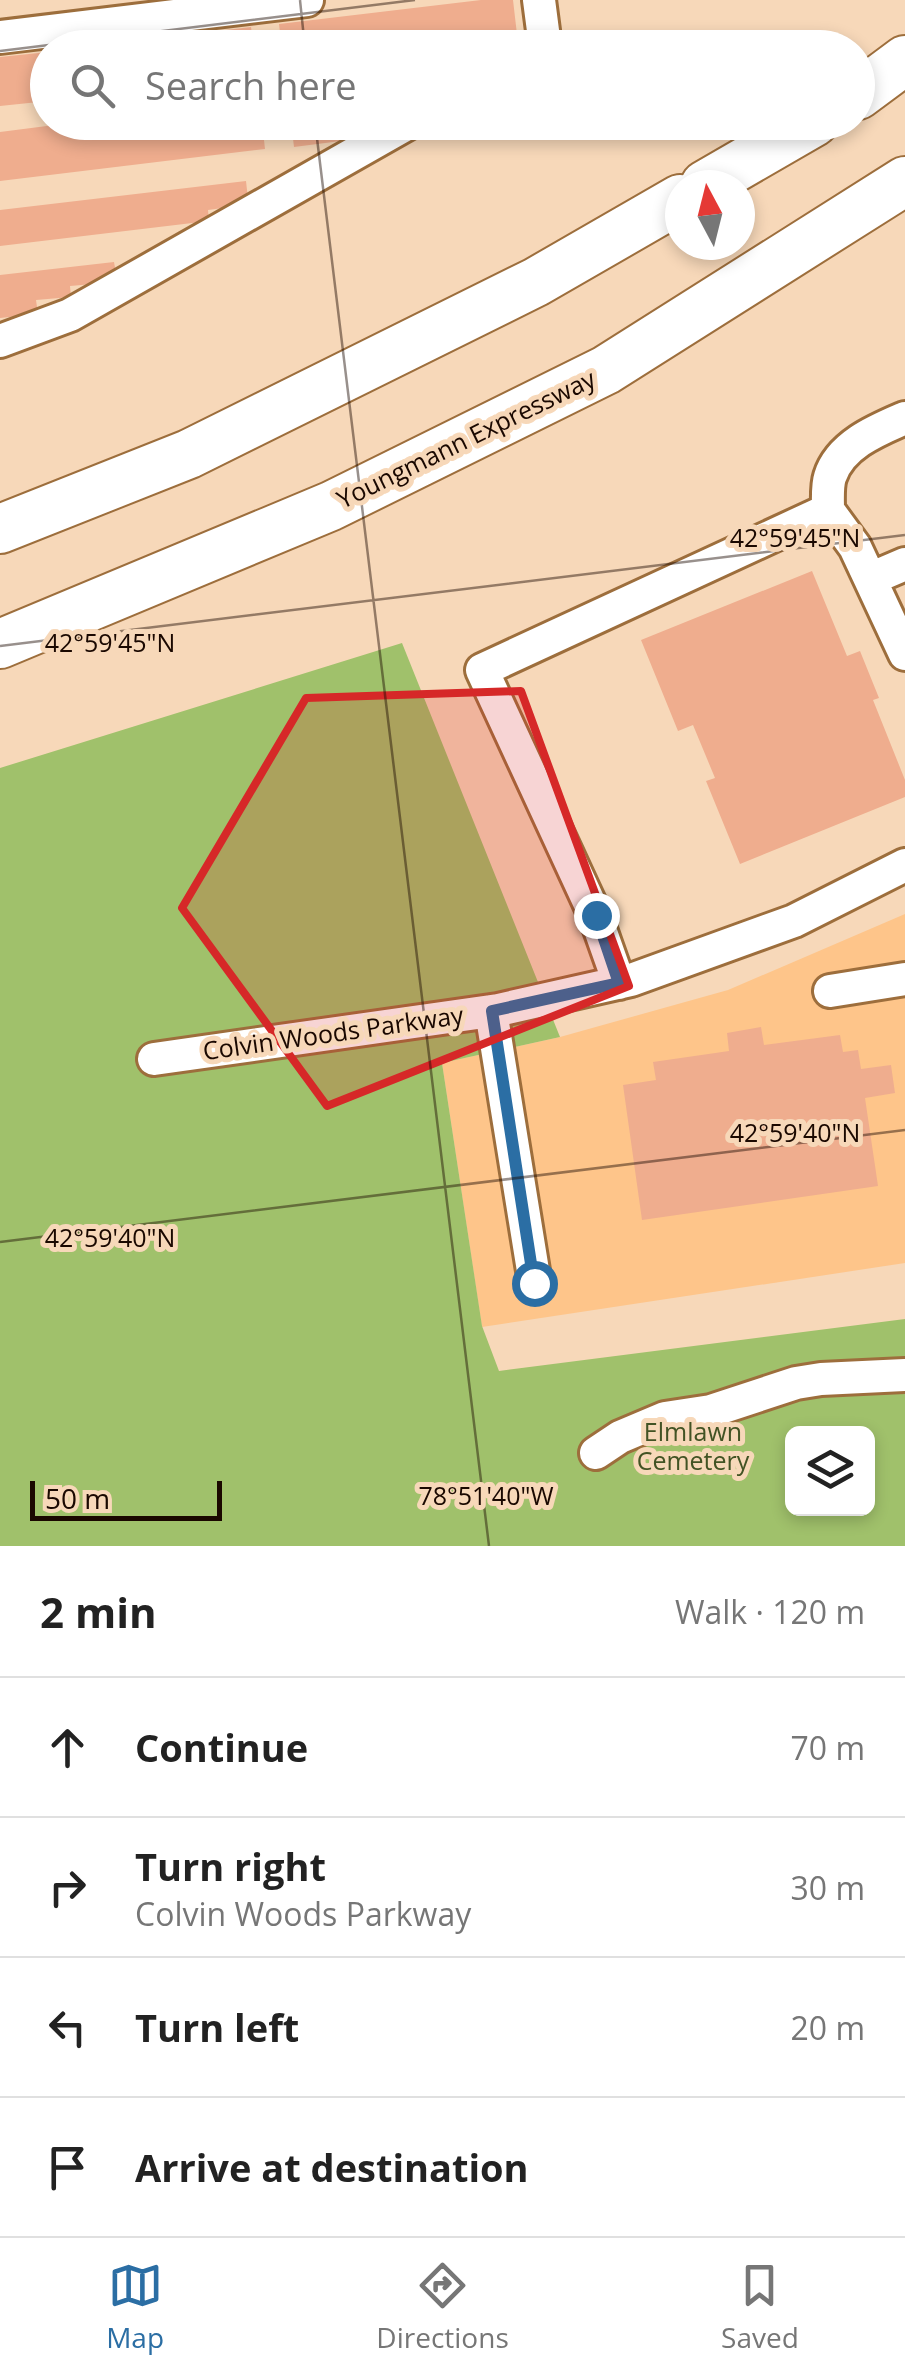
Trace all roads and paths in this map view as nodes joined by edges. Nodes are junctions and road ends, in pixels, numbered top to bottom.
1 (307, 0) edge
2 (539, 0) edge
3 (58, 30) edge
4 (543, 30) edge
5 (30, 33) edge
6 (0, 37) edge
7 (905, 60) edge
8 (875, 82) edge
9 (378, 140) edge
10 (783, 140) edge
11 (730, 170) edge
12 (905, 181) edge
13 (665, 208) edge
14 (0, 341) edge
15 (905, 418) edge
16 (828, 510) junction
17 (0, 529) edge
18 (905, 564) edge
19 (870, 578) junction
20 (0, 644) edge
21 (904, 649) edge
22 (905, 866) edge
23 (905, 979) edge
24 (619, 983) junction
25 (830, 991) dead end
26 (492, 1011) junction
27 (154, 1059) dead end
28 (534, 1283) dead end
29 (905, 1375) edge
30 (596, 1453) dead end

1 - 3 street
2 - 4 street
5 - 6 street
7 - 8 highway
9 - 14 street
10 - 11 highway
12 - 20 highway, Youngmann Expressway
13 - 17 highway
15 - 16 street
16 - 19 street
16 - 24 street
18 - 19 street
19 - 21 street
22 - 24 street, Colvin Woods Parkway
23 - 25 street
24 - 26 street, Colvin Woods Parkway
26 - 27 street, Colvin Woods Parkway
26 - 28 street
29 - 30 street

